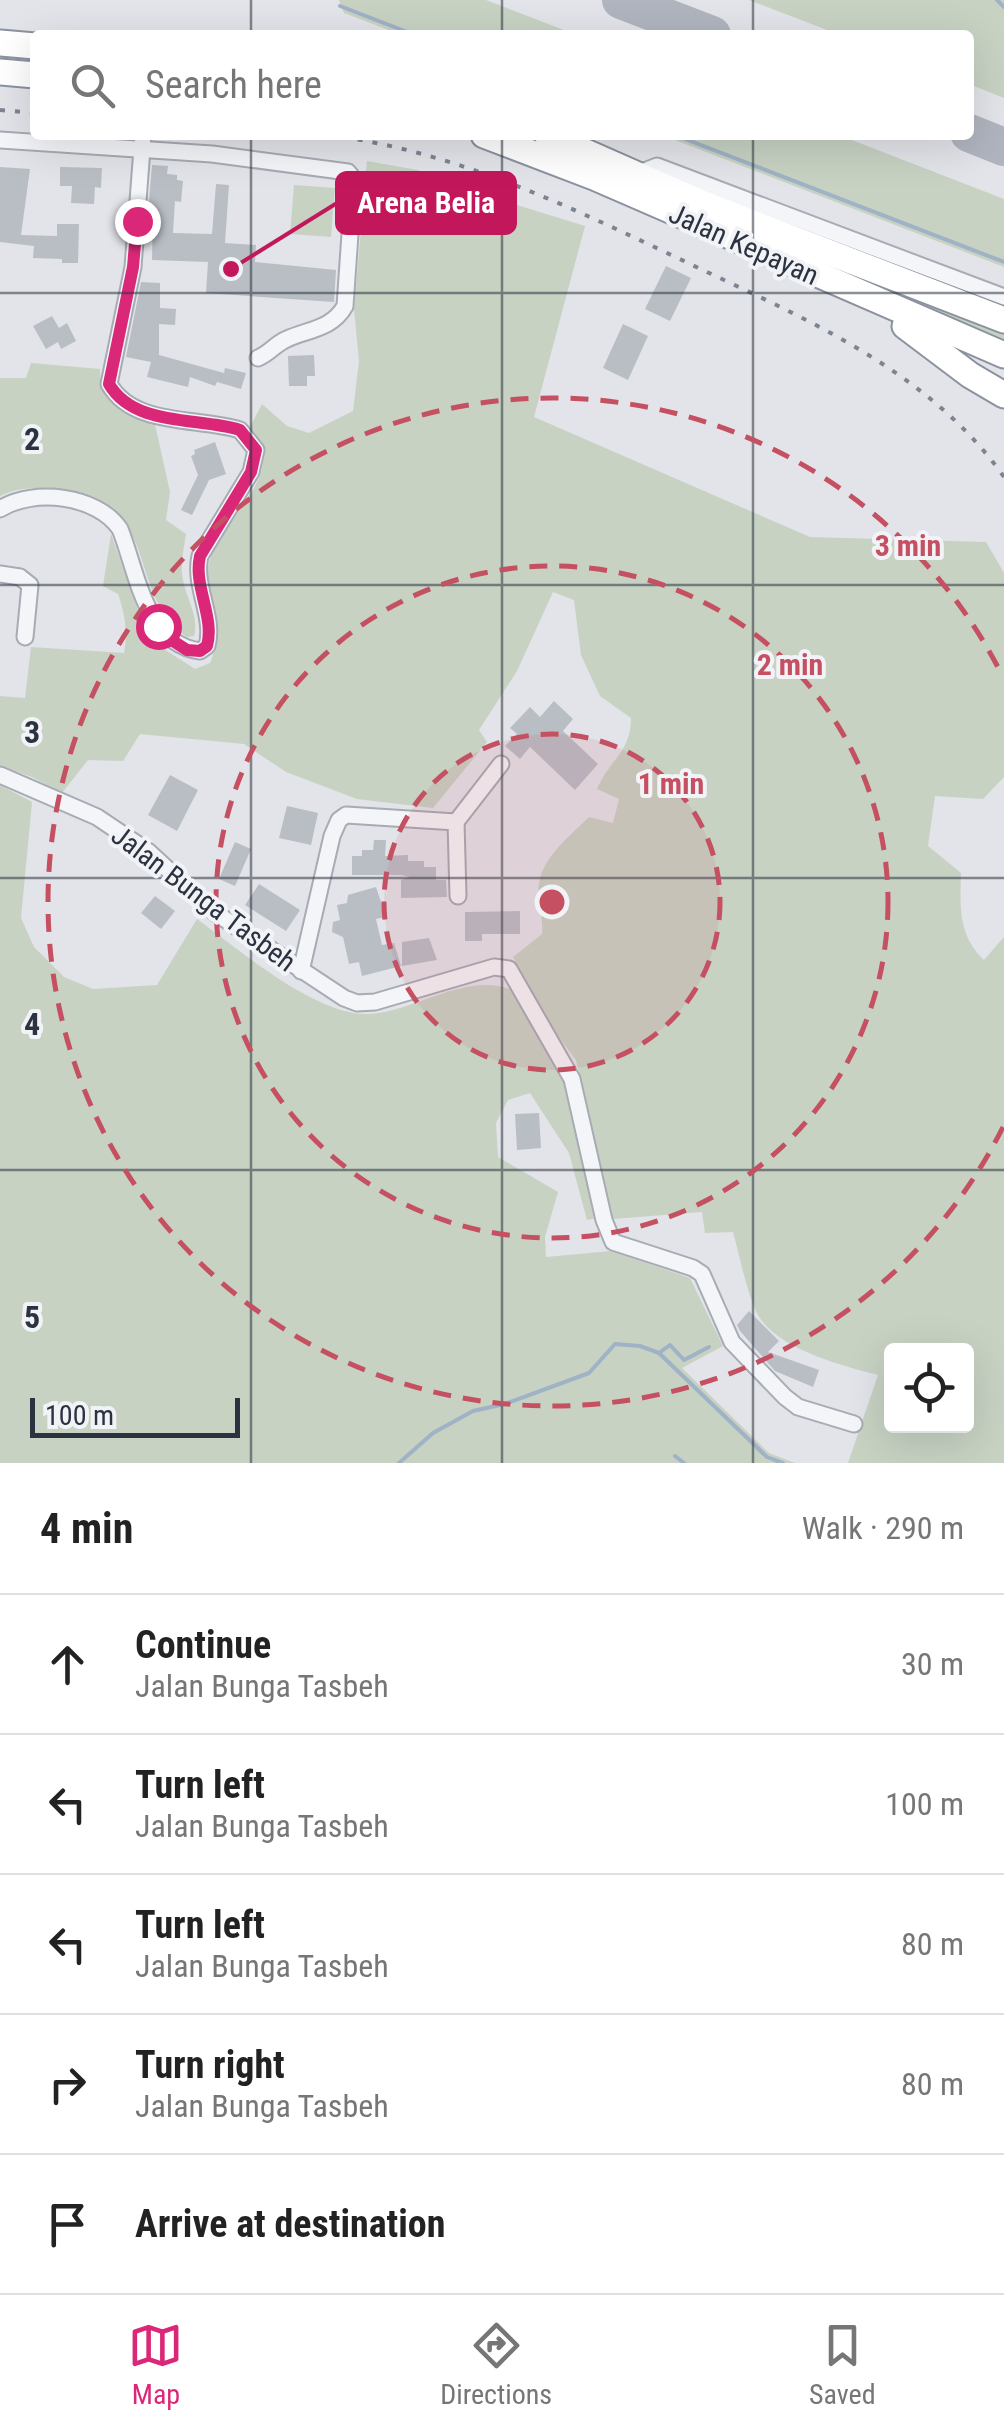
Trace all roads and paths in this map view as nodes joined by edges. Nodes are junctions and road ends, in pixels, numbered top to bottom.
1 (0, 43) edge
2 (30, 46) edge
3 (0, 72) edge
4 (30, 75) edge
5 (0, 140) edge
6 (497, 140) edge
7 (559, 140) edge
8 (143, 143) edge
9 (639, 173) junction
10 (846, 288) junction
11 (1004, 297) edge
12 (1004, 320) edge
13 (921, 322) junction
14 (1004, 355) edge
15 (258, 358) dead end
16 (1004, 367) edge
17 (1004, 395) edge
18 (0, 508) edge
19 (0, 574) edge
20 (24, 637) dead end
21 (501, 764) dead end
22 (0, 775) edge
23 (456, 822) junction
24 (458, 896) dead end
25 (301, 971) junction
26 (854, 1424) dead end

1 - 2 highway
3 - 4 highway
5 - 8 street
6 - 10 highway, Jalan Kepayan
7 - 9 highway, Jalan Kepayan
8 - 15 street
8 - 18 street
9 - 11 street
9 - 12 highway, Jalan Kepayan
10 - 13 highway, Jalan Kepayan
10 - 17 highway
13 - 14 highway, Jalan Kepayan
13 - 16 highway
19 - 20 street
21 - 23 street
22 - 25 street, Jalan Bunga Tasbeh
23 - 24 street
23 - 25 street
25 - 26 street, Jalan Bunga Tasbeh

